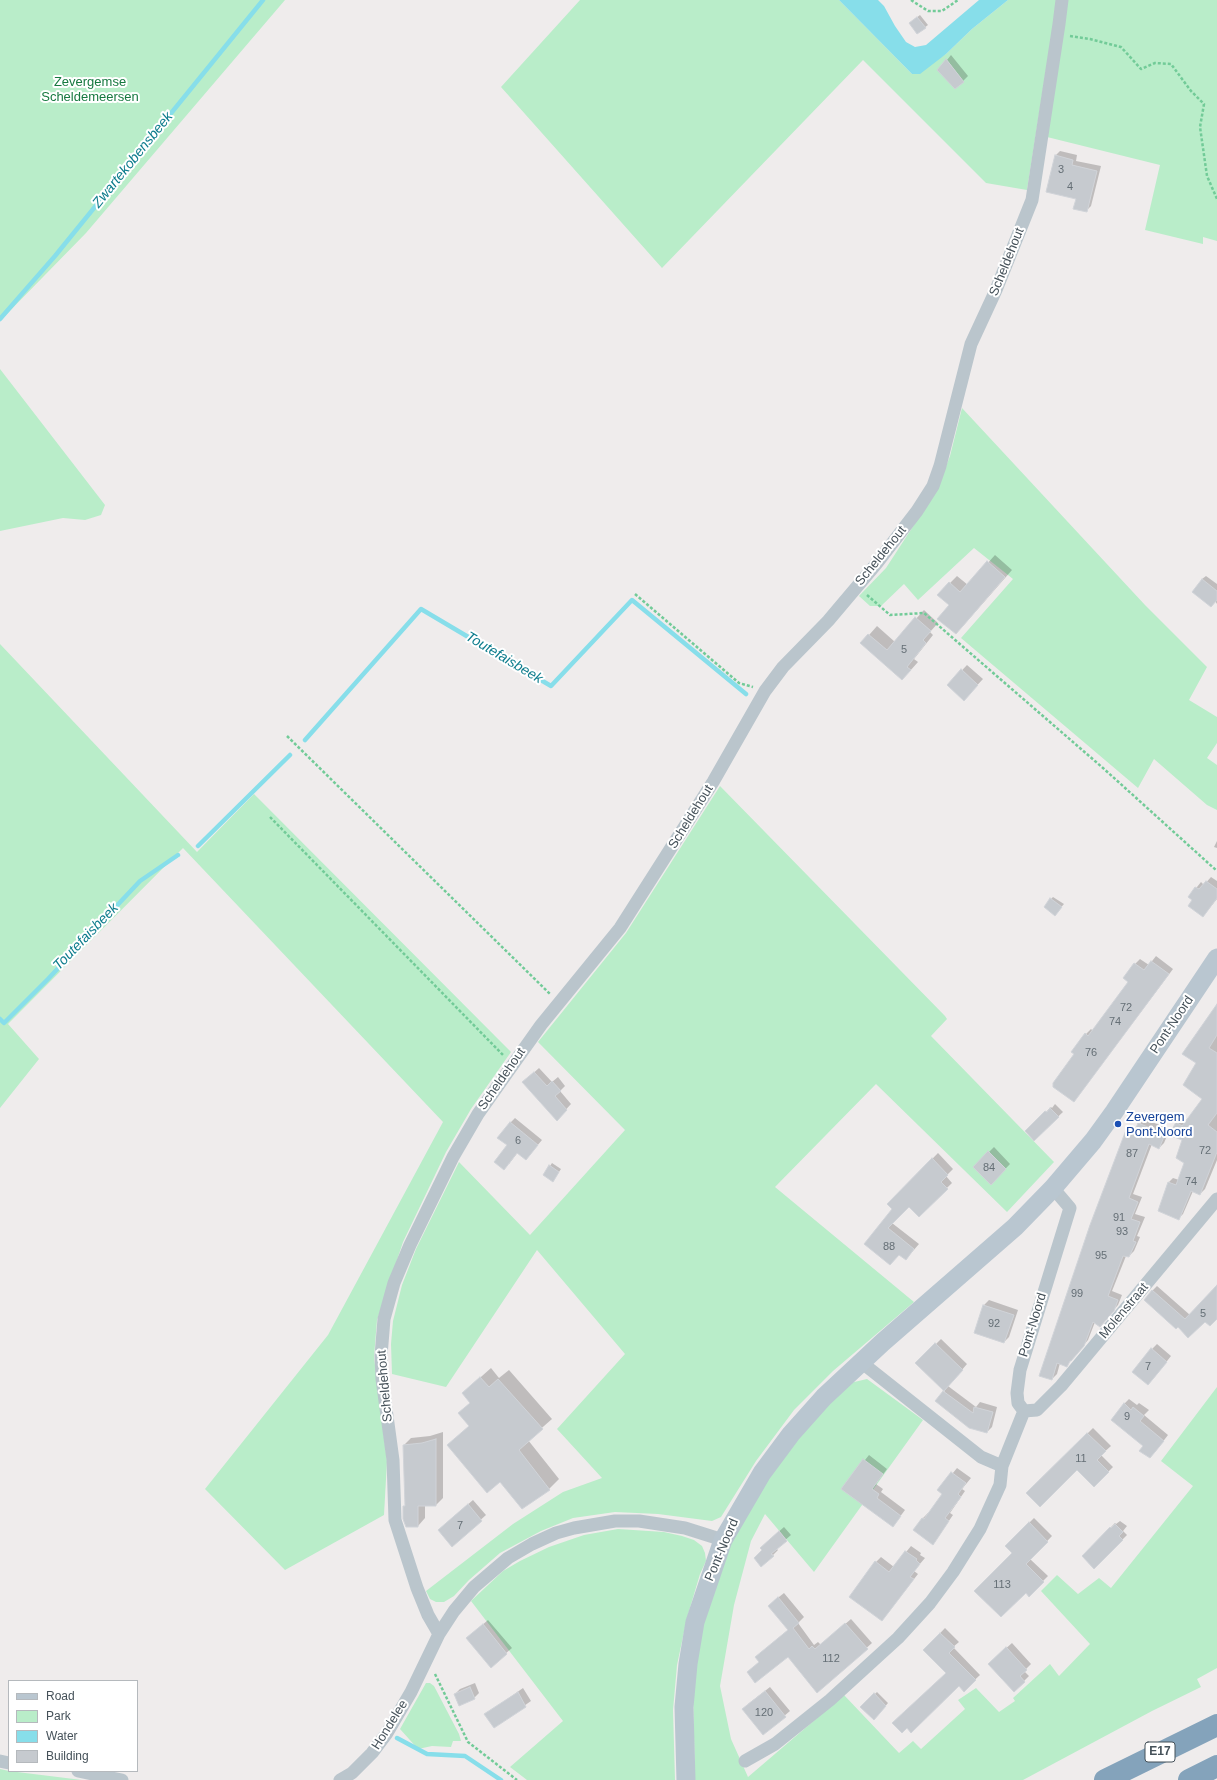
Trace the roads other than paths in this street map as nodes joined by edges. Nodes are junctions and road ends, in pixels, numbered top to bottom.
1 (1062, 0) edge
2 (1217, 958) edge
3 (1053, 1188) junction
4 (1217, 1199) edge
5 (861, 1362) junction
6 (1024, 1411) junction
7 (1002, 1466) junction
8 (723, 1540) junction
9 (439, 1634) junction
10 (1217, 1725) edge
11 (745, 1761) dead end
12 (1217, 1766) edge
13 (83, 1772) edge
14 (122, 1780) edge
15 (340, 1780) edge
16 (686, 1780) edge
17 (1104, 1780) edge
18 (1189, 1780) edge

1 - 9 street, Scheldehout
2 - 3 street, Pont-Noord
3 - 5 street, Pont-Noord
3 - 6 street, Pont-Noord
4 - 6 street, Molenstraat
5 - 7 street
5 - 8 street, Pont-Noord
6 - 7 street
7 - 11 street
8 - 9 street
8 - 16 street, Pont-Noord
9 - 15 street, Hondelee
10 - 17 highway, E17
12 - 18 highway
13 - 14 street

